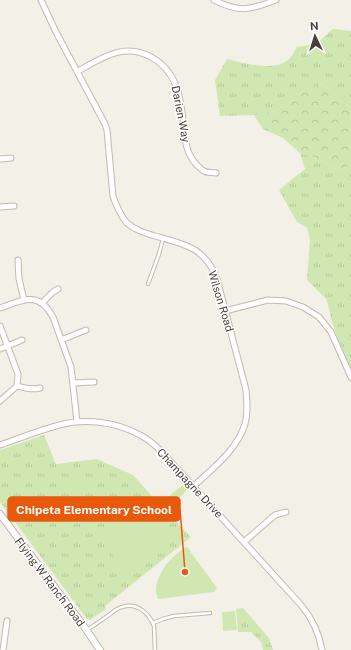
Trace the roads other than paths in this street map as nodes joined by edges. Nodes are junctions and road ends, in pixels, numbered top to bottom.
1 (41, 0) edge
2 (214, 0) edge
3 (276, 0) edge
4 (78, 71) junction
5 (11, 158) dead end
6 (0, 159) edge
7 (216, 173) dead end
8 (14, 206) dead end
9 (0, 207) edge
10 (163, 238) junction
11 (18, 260) dead end
12 (148, 284) dead end
13 (58, 290) dead end
14 (24, 300) junction
15 (42, 303) junction
16 (0, 308) edge
17 (225, 311) junction
18 (0, 326) edge
19 (86, 330) dead end
20 (22, 340) dead end
21 (61, 340) junction
22 (8, 346) junction
23 (0, 349) edge
24 (351, 377) edge
25 (94, 382) dead end
26 (74, 383) junction
27 (17, 386) junction
28 (40, 388) dead end
29 (0, 400) edge
30 (77, 422) junction
31 (0, 445) edge
32 (194, 486) junction
33 (286, 512) dead end
34 (0, 514) edge
35 (244, 542) junction
36 (210, 613) dead end
37 (7, 621) dead end
38 (153, 623) junction
39 (86, 630) junction
40 (3, 650) edge
41 (100, 650) edge
42 (156, 650) edge
43 (322, 650) edge

1 - 4 street, Wilson Road
2 - 3 street
4 - 7 street, Darien Way
4 - 10 street, Wilson Road
5 - 6 street
8 - 9 street
10 - 12 lane
10 - 17 street, Wilson Road
11 - 14 street
13 - 15 street
14 - 15 street
14 - 16 street
15 - 21 street
17 - 24 street
17 - 32 street, Wilson Road
18 - 22 street
19 - 21 street
20 - 22 street
21 - 26 street
22 - 23 street
22 - 27 street
25 - 26 street
26 - 30 street
27 - 28 street
27 - 29 street
30 - 31 street, Champagne Drive
30 - 32 street, Champagne Drive
32 - 35 street, Champagne Drive
33 - 35 street
34 - 39 street, Flying W Ranch Road
35 - 43 street, Champagne Drive
36 - 38 lane
37 - 40 street
38 - 39 lane
38 - 42 lane
39 - 41 street, Flying W Ranch Road

